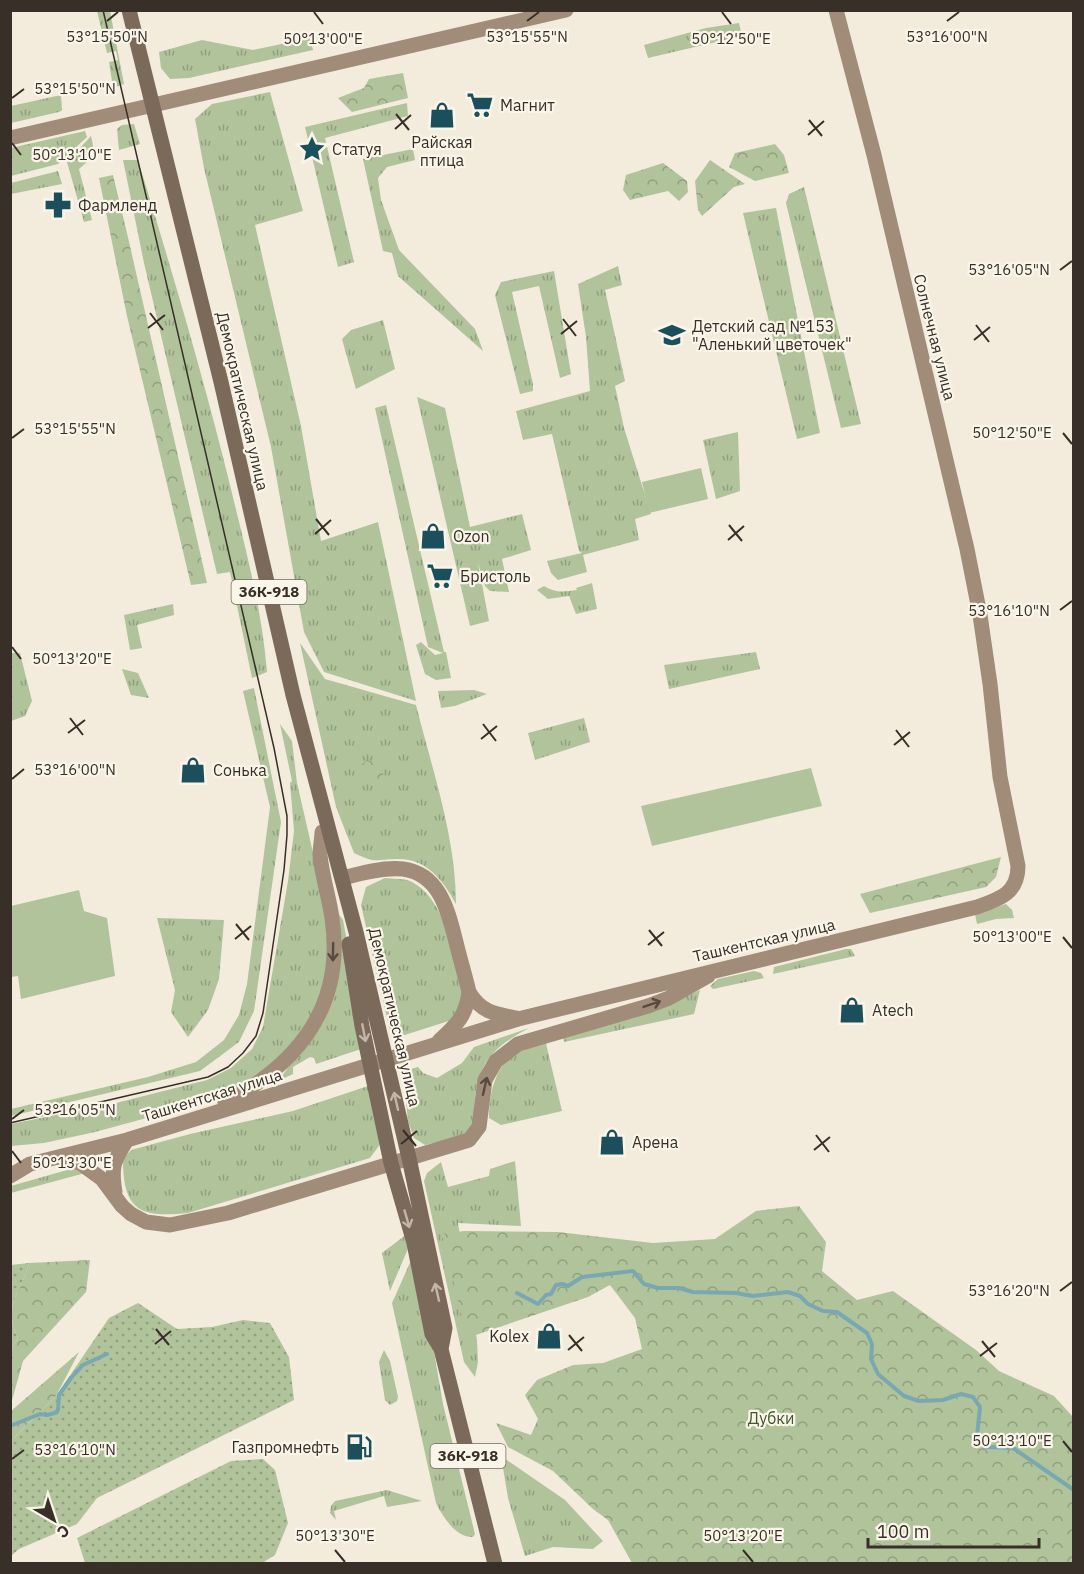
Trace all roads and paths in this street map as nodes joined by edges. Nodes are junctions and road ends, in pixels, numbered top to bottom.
1 (129, 10) edge
2 (566, 10) edge
3 (836, 10) edge
4 (152, 105) junction
5 (10, 138) edge
6 (320, 800) junction
7 (322, 832) junction
8 (343, 878) junction
9 (1014, 886) joint
10 (718, 969) junction
11 (469, 992) junction
12 (518, 1018) junction
13 (434, 1044) junction
14 (196, 1119) junction
15 (127, 1140) junction
16 (59, 1157) junction
17 (409, 1158) junction
18 (10, 1161) edge
19 (391, 1163) junction
20 (30, 1164) junction
21 (10, 1176) edge
22 (115, 1195) junction
23 (441, 1349) junction
24 (495, 1563) edge

1 - 4 main road, Демократическая улица / 36К-918
2 - 4 main road
3 - 9 main road, Солнечная улица
4 - 5 main road
4 - 6 main road, Демократическая улица / 36К-918
6 - 7 main road, Демократическая улица / 36К-918
6 - 8 main road, Демократическая улица / 36К-918
7 -> 14 main road
7 -> 19 main road, Демократическая улица / 36К-918
8 - 11 main road
17 -> 8 main road, Демократическая улица / 36К-918
9 - 10 main road, Ташкентская улица
10 - 12 main road, Ташкентская улица
17 -> 10 main road
11 - 12 main road
11 - 13 main road
12 - 13 main road, Ташкентская улица
13 - 14 main road, Ташкентская улица
14 - 15 main road, Ташкентская улица
15 - 16 main road, Ташкентская улица
15 - 22 main road
16 - 20 main road, Ташкентская улица
16 - 22 main road
17 - 19 main road
23 -> 17 main road, Демократическая улица / 36К-918
18 - 20 main road, Ташкентская улица
19 - 22 main road
19 -> 23 main road, Демократическая улица / 36К-918
20 - 21 main road, Ташкентская улица
23 - 24 main road, Демократическая улица / 36К-918

